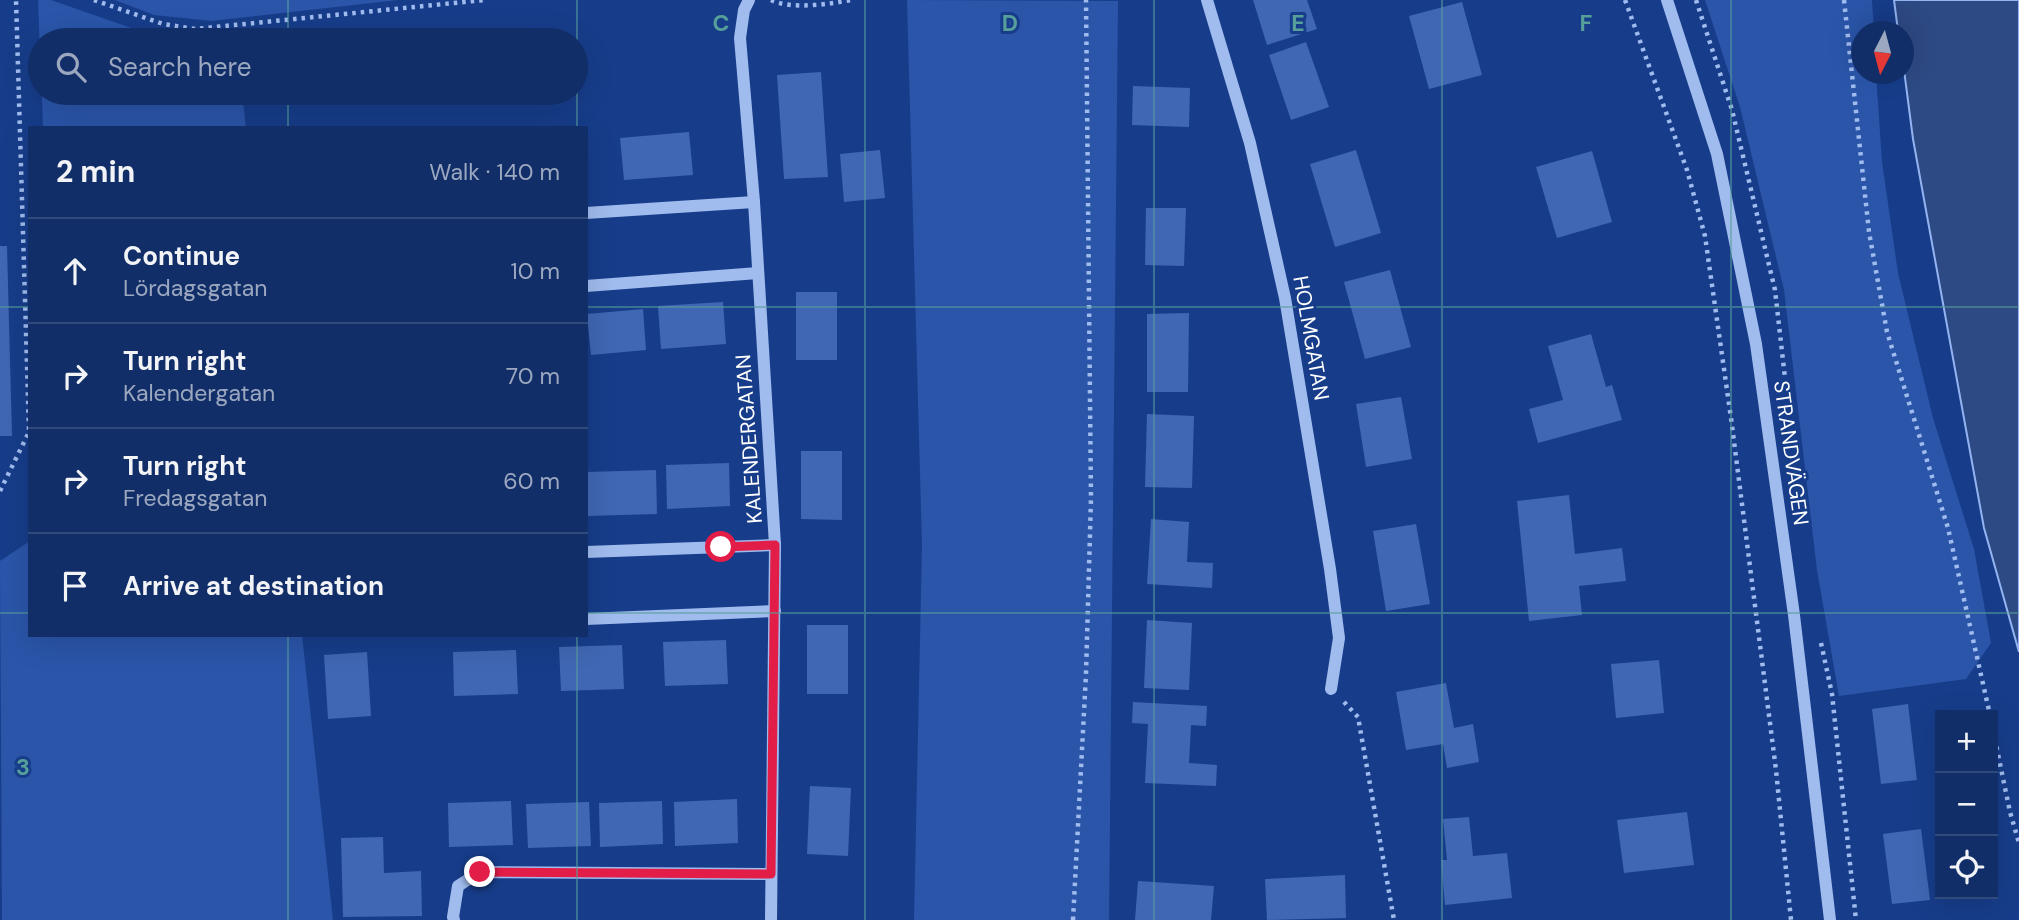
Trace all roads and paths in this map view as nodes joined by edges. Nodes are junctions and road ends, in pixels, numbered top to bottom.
1 (16, 0) edge
2 (94, 0) edge
3 (484, 0) edge
4 (749, 0) edge
5 (771, 0) edge
6 (851, 0) edge
7 (1086, 0) edge
8 (1207, 0) edge
9 (1625, 0) edge
10 (1667, 0) edge
11 (1844, 0) edge
12 (189, 28) edge
13 (205, 28) edge
14 (754, 202) junction
15 (588, 213) edge
16 (758, 273) junction
17 (588, 286) edge
18 (28, 399) edge
19 (28, 434) edge
20 (0, 491) edge
21 (775, 545) junction
22 (588, 552) edge
23 (775, 611) junction
24 (588, 619) edge
25 (1331, 689) joint
26 (1989, 710) edge
27 (1998, 754) edge
28 (2019, 843) edge
29 (771, 874) junction
30 (454, 920) edge
31 (771, 920) edge
32 (1073, 920) edge
33 (1394, 920) edge
34 (1791, 920) edge
35 (1830, 920) edge

1 - 18 path
2 - 12 path
3 - 13 path
4 - 14 street, KALENDERGATAN
5 - 6 path
7 - 32 path
8 - 25 street, HOLMGATAN
9 - 34 path
10 - 35 street, STRANDVÄGEN
11 - 26 path
14 - 15 street
14 - 16 street, KALENDERGATAN
16 - 17 street
16 - 21 street, KALENDERGATAN
19 - 20 path
21 - 22 street
21 - 23 street, KALENDERGATAN
23 - 24 street
23 - 29 street, KALENDERGATAN
25 - 33 path
27 - 28 path
29 - 30 street
29 - 31 street, KALENDERGATAN

